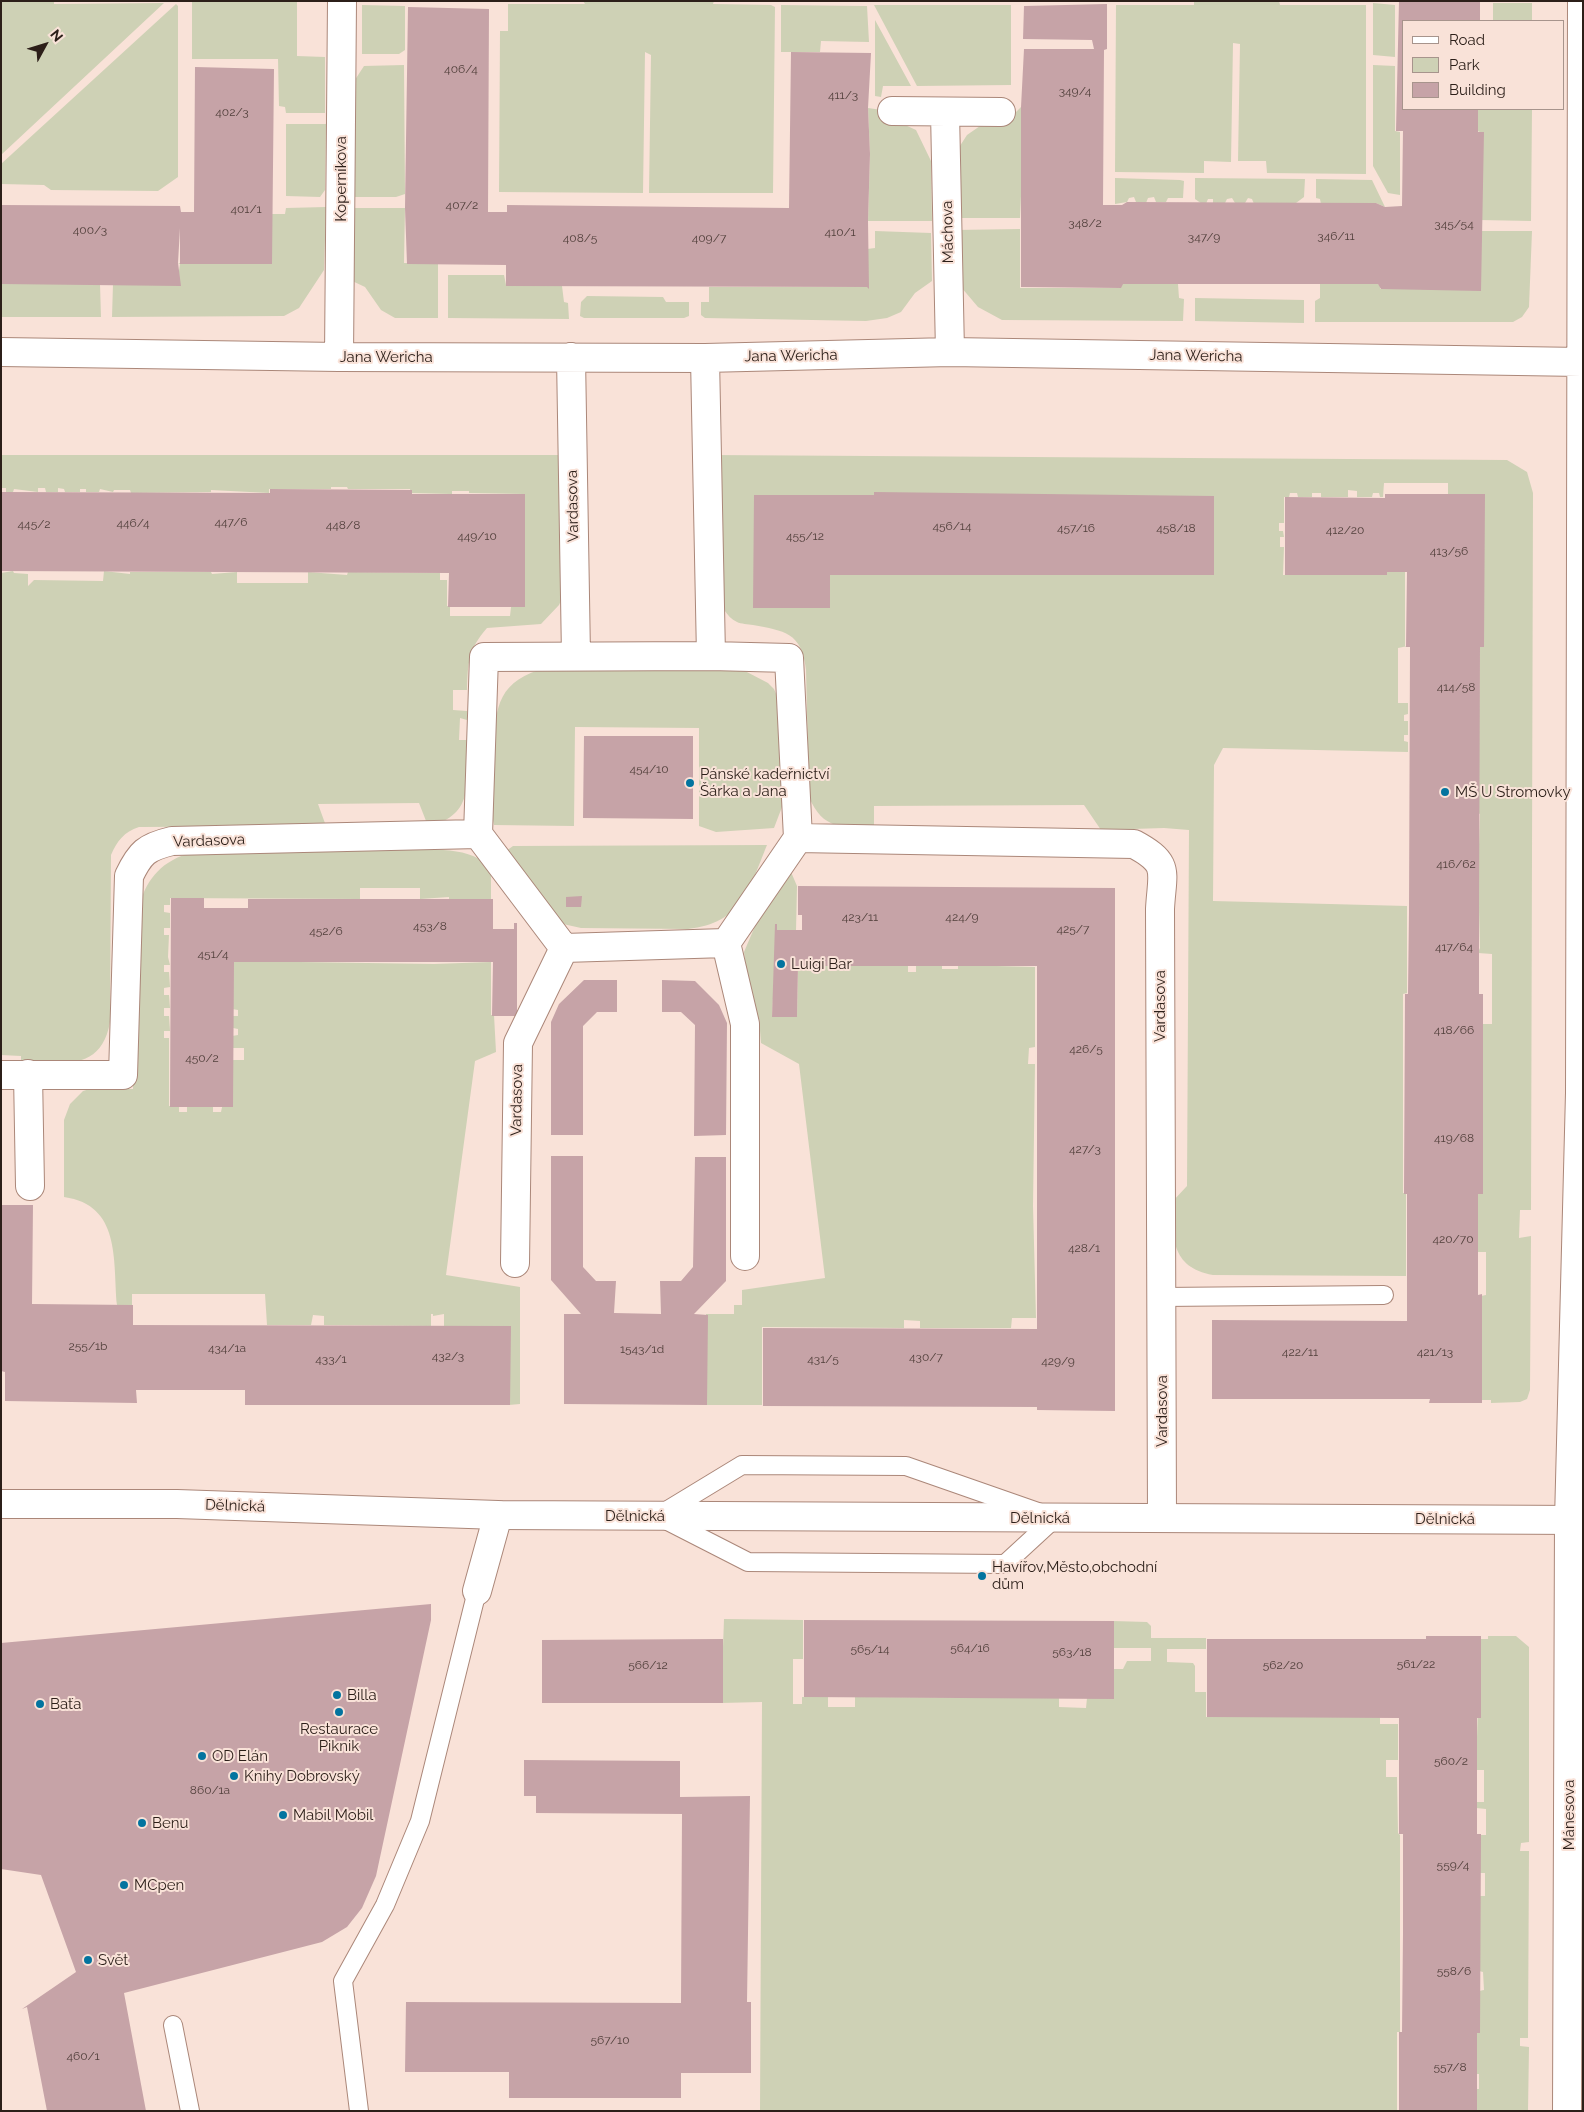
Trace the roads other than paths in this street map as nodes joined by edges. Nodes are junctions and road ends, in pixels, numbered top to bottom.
1 (342, 1) edge
2 (1582, 1) edge
3 (892, 111) dead end
4 (945, 112) junction
5 (1001, 112) dead end
6 (1, 352) edge
7 (950, 352) junction
8 (339, 357) junction
9 (571, 357) junction
10 (705, 358) junction
11 (1581, 362) junction
12 (576, 656) junction
13 (711, 656) junction
14 (478, 834) junction
15 (798, 838) junction
16 (726, 943) junction
17 (564, 948) junction
18 (28, 1074) junction
19 (1, 1075) edge
20 (30, 1186) dead end
21 (745, 1256) dead end
22 (515, 1263) dead end
23 (1384, 1295) dead end
24 (1161, 1297) junction
25 (1, 1504) edge
26 (498, 1515) junction
27 (658, 1516) junction
28 (1055, 1518) junction
29 (1162, 1518) junction
30 (1576, 1520) edge
31 (477, 1591) joint
32 (173, 2025) dead end
33 (190, 2111) edge
34 (359, 2111) edge
35 (1567, 2111) edge

1 - 8 street, Koperníkova
2 - 11 street, Mánesova
3 - 4 street
4 - 5 street
4 - 7 street, Máchova
6 - 8 street, Jana Wericha
7 - 10 street, Jana Wericha
7 - 11 street, Jana Wericha
8 - 9 street, Jana Wericha
9 - 10 street, Jana Wericha
9 - 12 street, Vardasova
10 - 13 street
11 - 30 street, Mánesova
12 - 13 street
12 - 14 street
13 - 15 street
14 - 17 street
14 - 18 street, Vardasova
15 - 16 street
15 - 24 street, Vardasova
16 - 17 street
16 - 21 street
17 - 22 street, Vardasova
18 - 19 street, Vardasova
18 - 20 street
23 - 24 lane
24 - 29 street, Vardasova
25 - 26 street, Dělnická
26 - 27 street, Dělnická
26 - 31 street
27 - 28 street, Dělnická
27 - 28 lane
27 - 28 lane
28 - 29 street, Dělnická
29 - 30 street, Dělnická
30 - 35 street, Mánesova
31 - 34 lane
32 - 33 lane

